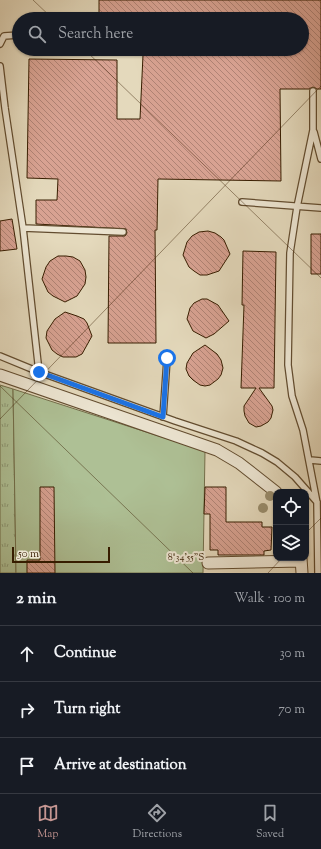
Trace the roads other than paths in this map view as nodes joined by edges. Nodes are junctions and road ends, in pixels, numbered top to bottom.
1 (12, 35) edge
2 (0, 44) edge
3 (0, 66) edge
4 (313, 91) dead end
5 (313, 130) junction
6 (321, 159) edge
7 (242, 202) dead end
8 (297, 207) junction
9 (321, 208) edge
10 (23, 228) junction
11 (123, 232) dead end
12 (0, 356) edge
13 (167, 358) dead end
14 (39, 372) junction
15 (0, 376) edge
16 (163, 417) junction
17 (310, 460) junction
18 (321, 461) edge
19 (273, 490) edge
20 (317, 503) junction
21 (273, 561) edge
22 (301, 561) edge
23 (208, 563) dead end
24 (302, 573) edge
25 (318, 573) edge

1 - 2 lane
3 - 10 lane
4 - 5 lane
5 - 6 lane
5 - 8 lane
7 - 8 lane
8 - 9 lane
8 - 17 lane
10 - 11 lane
10 - 14 lane
12 - 14 lane
13 - 16 lane
14 - 16 lane
15 - 19 street
16 - 20 lane
17 - 18 lane
17 - 20 lane
20 - 25 lane
21 - 23 street
22 - 24 street

